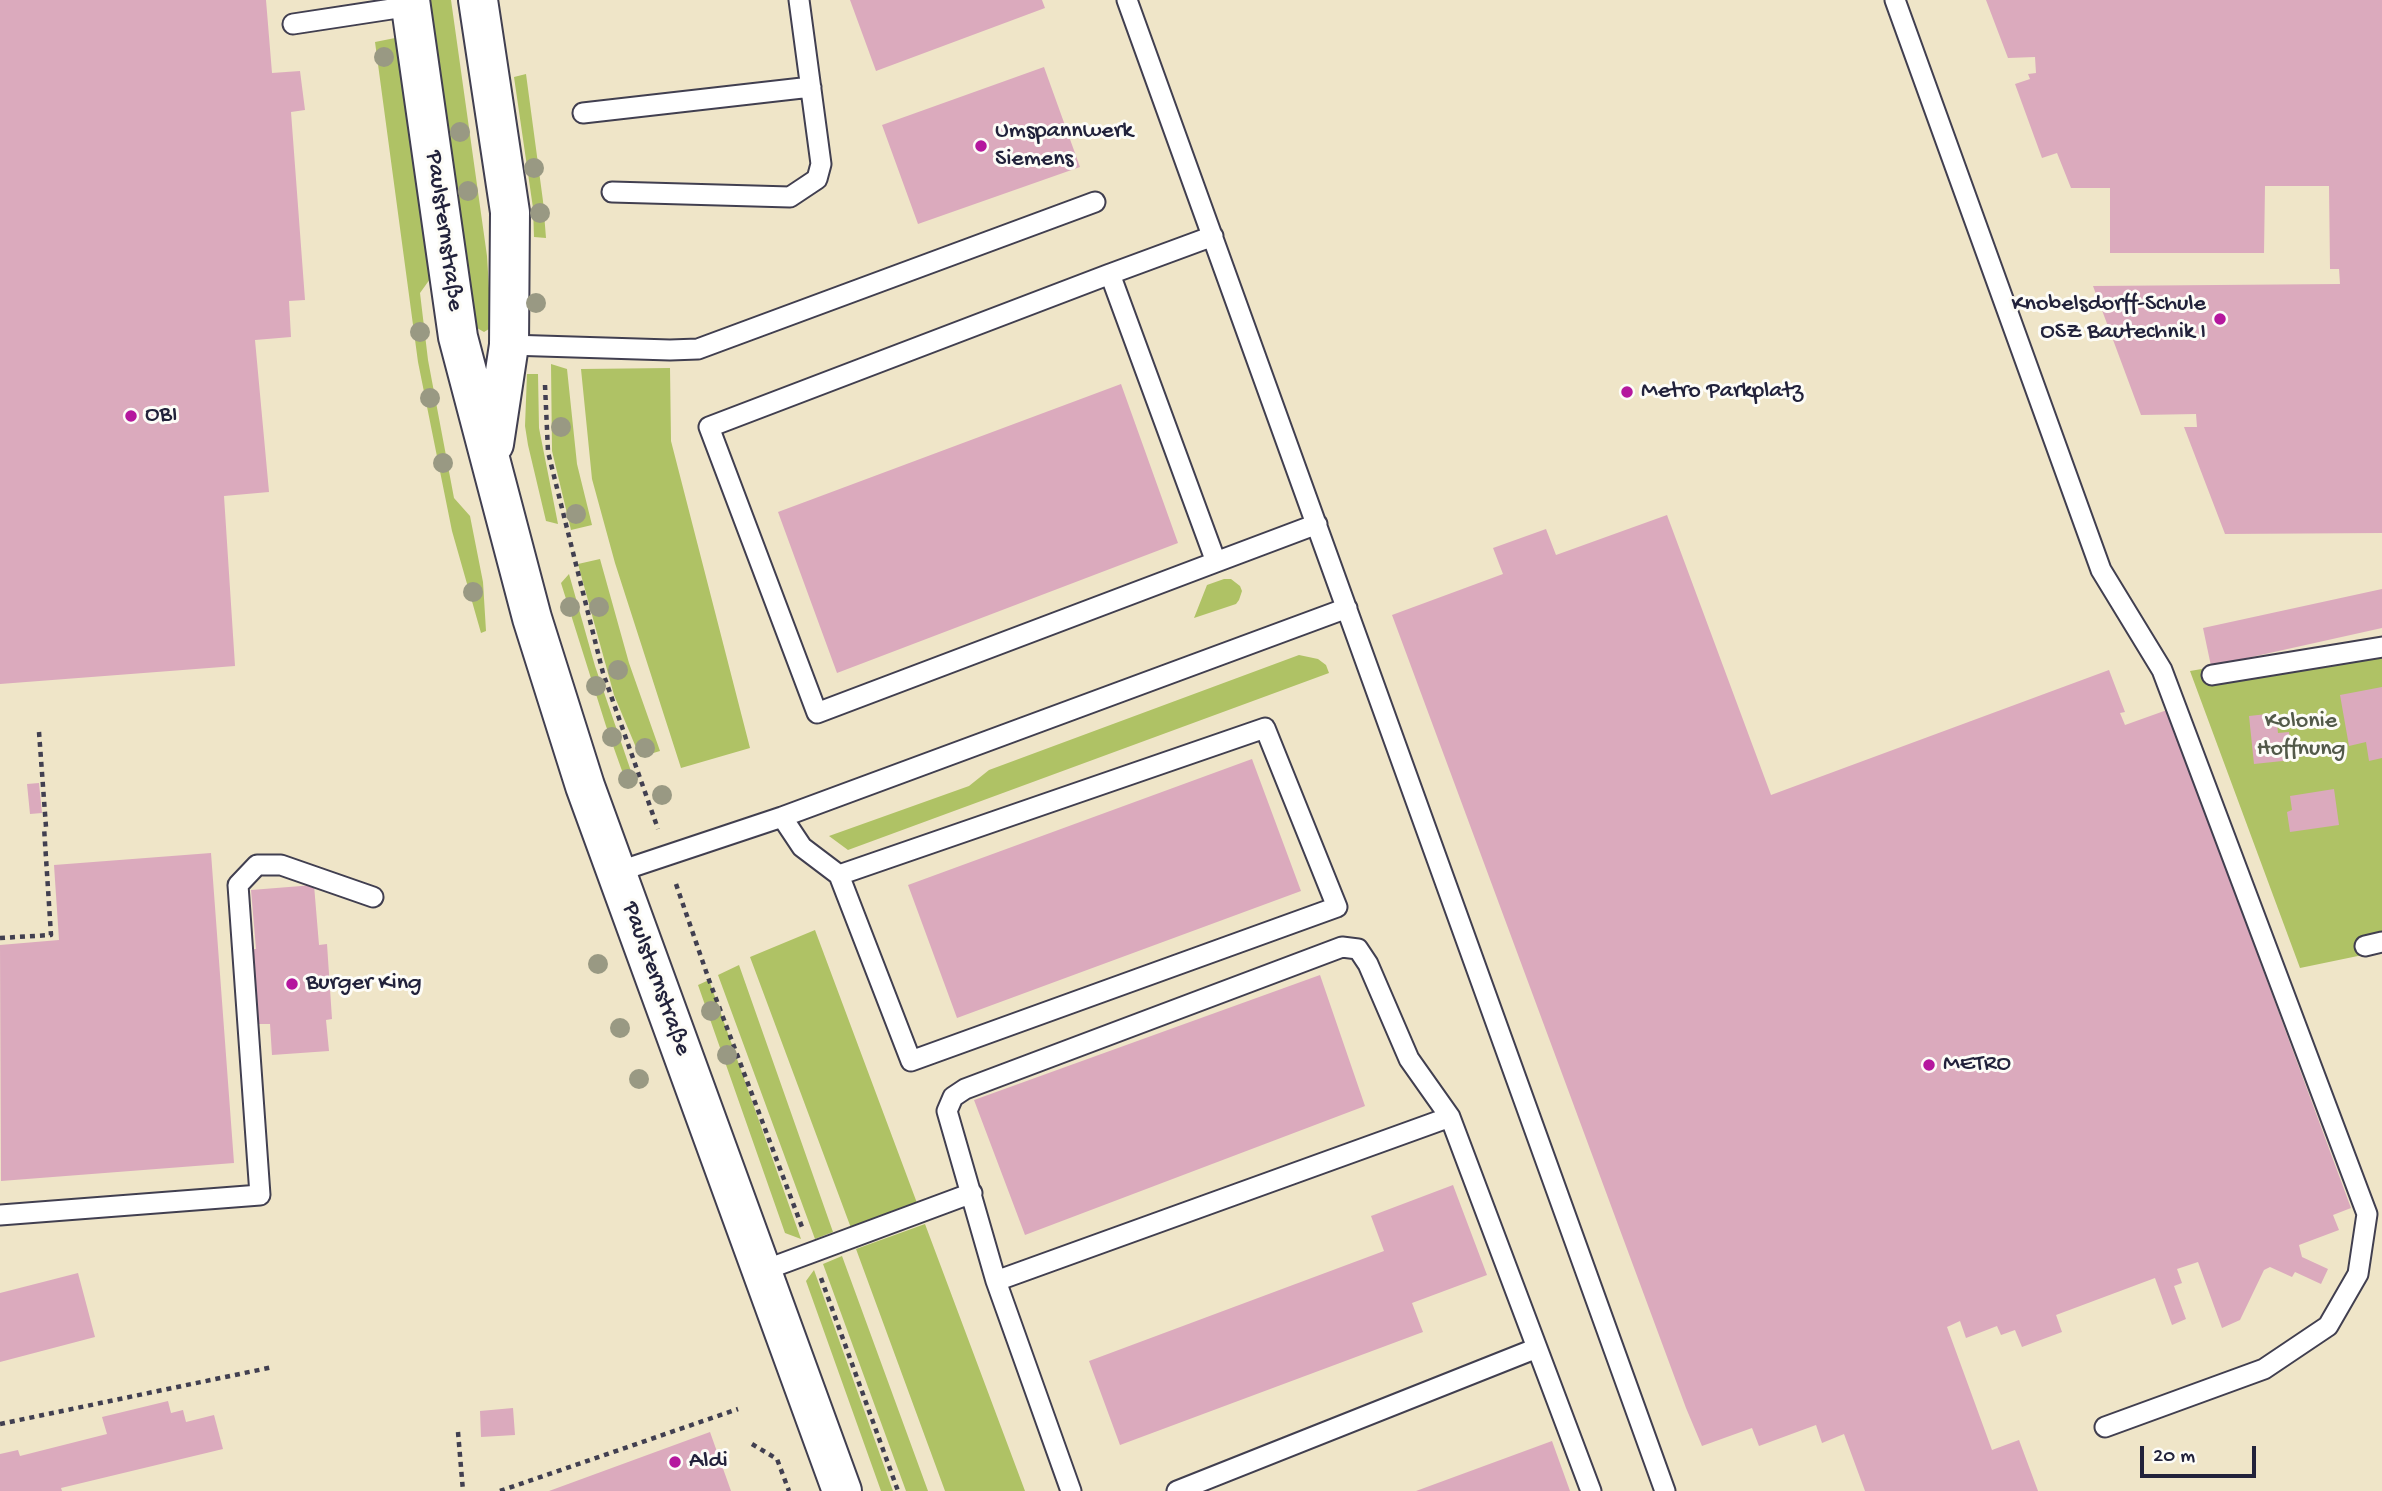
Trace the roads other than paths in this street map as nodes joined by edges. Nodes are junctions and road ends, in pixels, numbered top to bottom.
1 (478, 0) edge
2 (799, 0) edge
3 (1127, 0) edge
4 (1895, 0) edge
5 (411, 3) edge
6 (293, 24) dead end
7 (811, 87) junction
8 (583, 113) dead end
9 (612, 192) dead end
10 (1095, 202) dead end
11 (1213, 236) junction
12 (1110, 274) junction
13 (527, 346) junction
14 (491, 460) junction
15 (1317, 524) junction
16 (1216, 562) junction
17 (1347, 608) junction
18 (2382, 647) edge
19 (2212, 676) dead end
20 (782, 817) junction
21 (617, 872) junction
22 (839, 875) junction
23 (373, 897) dead end
24 (1450, 1117) junction
25 (972, 1193) junction
26 (0, 1215) edge
27 (762, 1271) junction
28 (996, 1281) junction
29 (1537, 1348) junction
30 (2105, 1427) dead end
31 (842, 1491) edge
32 (1072, 1491) edge
33 (1177, 1491) edge
34 (1591, 1491) edge
35 (1665, 1491) edge

1 - 13 main road, Paulsternstraße
2 - 7 lane
3 - 11 lane
4 - 30 lane
5 - 6 lane
5 - 14 main road, Paulsternstraße
7 - 8 lane
7 - 9 lane
10 - 13 lane
11 - 12 lane
11 - 15 lane
12 - 16 lane
12 - 16 lane
13 - 14 main road, Paulsternstraße
14 - 21 main road, Paulsternstraße
15 - 16 lane
15 - 17 lane
17 - 20 lane
17 - 35 lane
18 - 19 lane
20 - 21 lane
20 - 22 lane
21 - 27 main road, Paulsternstraße
22 - 22 lane
23 - 26 lane
24 - 25 lane
24 - 28 lane
24 - 29 lane
25 - 27 lane
25 - 28 lane
27 - 31 main road, Paulsternstraße
28 - 32 lane
29 - 33 lane
29 - 34 lane

